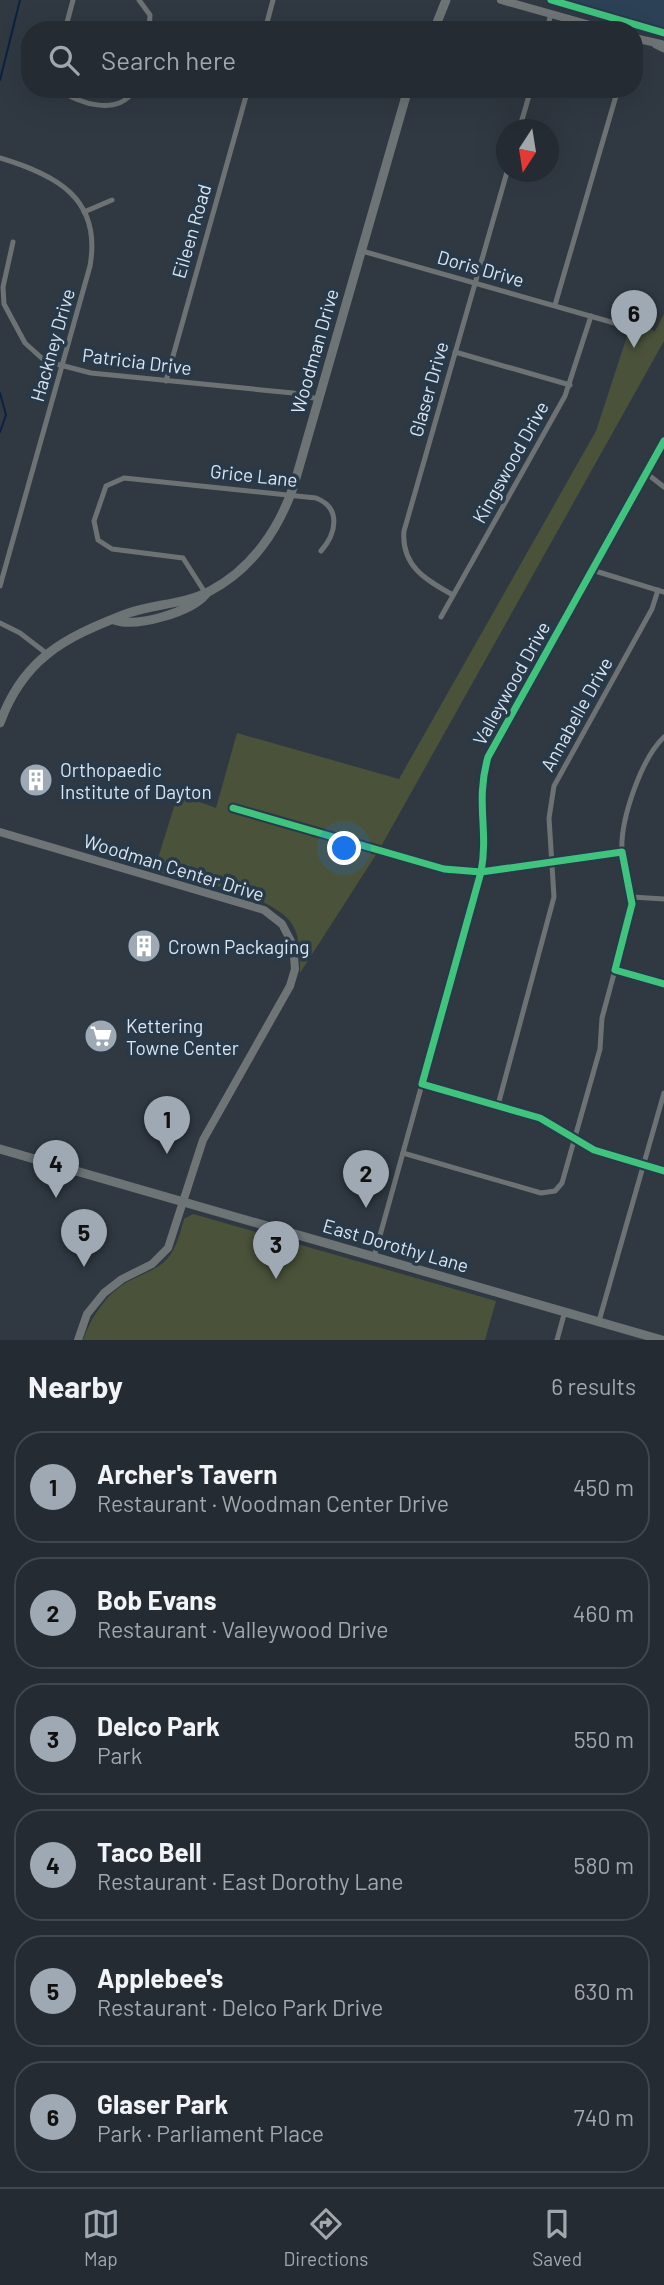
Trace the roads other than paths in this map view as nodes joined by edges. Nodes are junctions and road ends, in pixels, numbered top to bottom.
1 (73, 0) edge
2 (139, 0) edge
3 (273, 0) edge
4 (446, 0) edge
5 (501, 0) edge
6 (551, 13) junction
7 (67, 21) edge
8 (150, 21) edge
9 (267, 21) edge
10 (438, 21) edge
11 (549, 21) edge
12 (578, 21) edge
13 (643, 41) edge
14 (661, 46) edge
15 (76, 98) edge
16 (129, 98) edge
17 (245, 98) edge
18 (405, 98) edge
19 (528, 98) edge
20 (615, 98) edge
21 (522, 119) edge
22 (0, 158) edge
23 (504, 182) edge
24 (112, 200) dead end
25 (84, 212) junction
26 (13, 242) dead end
27 (361, 251) junction
28 (475, 283) junction
29 (555, 305) junction
30 (591, 316) junction
31 (625, 326) dead end
32 (455, 352) junction
33 (62, 367) junction
34 (166, 381) junction
35 (570, 385) junction
36 (318, 399) junction
37 (664, 441) edge
38 (646, 473) junction
39 (664, 487) edge
40 (291, 494) junction
41 (321, 551) dead end
42 (592, 570) junction
43 (0, 586) edge
44 (661, 591) edge
45 (206, 594) junction
46 (453, 595) junction
47 (441, 617) dead end
48 (0, 623) edge
49 (46, 653) junction
50 (0, 723) edge
51 (664, 737) edge
52 (0, 832) edge
53 (622, 852) junction
54 (415, 860) dead end
55 (553, 862) junction
56 (481, 872) junction
57 (632, 897) junction
58 (664, 899) edge
59 (615, 970) junction
60 (664, 984) edge
61 (422, 1084) junction
62 (664, 1093) edge
63 (498, 1105) junction
64 (575, 1139) junction
65 (0, 1149) edge
66 (403, 1153) junction
67 (643, 1166) junction
68 (664, 1171) edge
69 (183, 1202) junction
70 (374, 1256) junction
71 (565, 1311) junction
72 (598, 1321) junction
73 (663, 1339) edge
74 (78, 1340) edge
75 (557, 1340) edge

1 - 7 street
2 - 8 street
3 - 9 street
4 - 10 main road
5 - 6 street
6 - 11 street
6 - 12 street
13 - 14 street
15 - 16 street
17 - 34 street, Eileen Road
18 - 27 main road, Woodman Drive
19 - 21 street
20 - 29 street
22 - 25 street, Hackney Drive
23 - 28 street, Glaser Drive
24 - 25 street
25 - 33 street, Hackney Drive
26 - 33 street, Patricia Drive
27 - 28 street, Doris Drive
27 - 36 main road, Woodman Drive
28 - 29 street, Doris Drive
28 - 32 street, Glaser Drive
29 - 30 street, Doris Drive
30 - 31 street, Doris Drive
30 - 35 street, Kingswood Drive
32 - 35 street
32 - 46 street, Glaser Drive
33 - 34 street, Patricia Drive
33 - 43 street, Hackney Drive
34 - 36 street, Patricia Drive
35 - 46 street, Kingswood Drive
36 - 40 main road, Woodman Drive
37 - 38 street, Valleywood Drive
38 - 39 street
38 - 42 street, Valleywood Drive
40 - 41 street, Grice Lane
40 - 45 main road, Woodman Drive
40 - 45 street, Grice Lane
42 - 44 street
42 - 56 street, Valleywood Drive
44 - 55 street, Annabelle Drive
45 - 49 main road, Woodman Drive
46 - 47 street, Kingswood Drive
48 - 49 street
49 - 50 main road, Woodman Drive
51 - 53 street
52 - 69 street, Woodman Center Drive
53 - 55 street
53 - 57 street
54 - 56 street
55 - 56 street
55 - 63 street, Annabelle Drive
56 - 61 street, Valleywood Drive
57 - 58 street
57 - 59 street
59 - 60 street
59 - 64 street
61 - 63 street
61 - 66 street, Valleywood Drive
62 - 67 street
63 - 64 street
64 - 66 street
64 - 67 street
65 - 69 main road, East Dorothy Lane
66 - 70 street, Valleywood Drive
67 - 68 street
67 - 72 street
69 - 70 main road, East Dorothy Lane
69 - 74 street, Woodman Center Drive
70 - 71 main road, East Dorothy Lane
71 - 72 main road, East Dorothy Lane
71 - 75 street
72 - 73 main road, East Dorothy Lane

